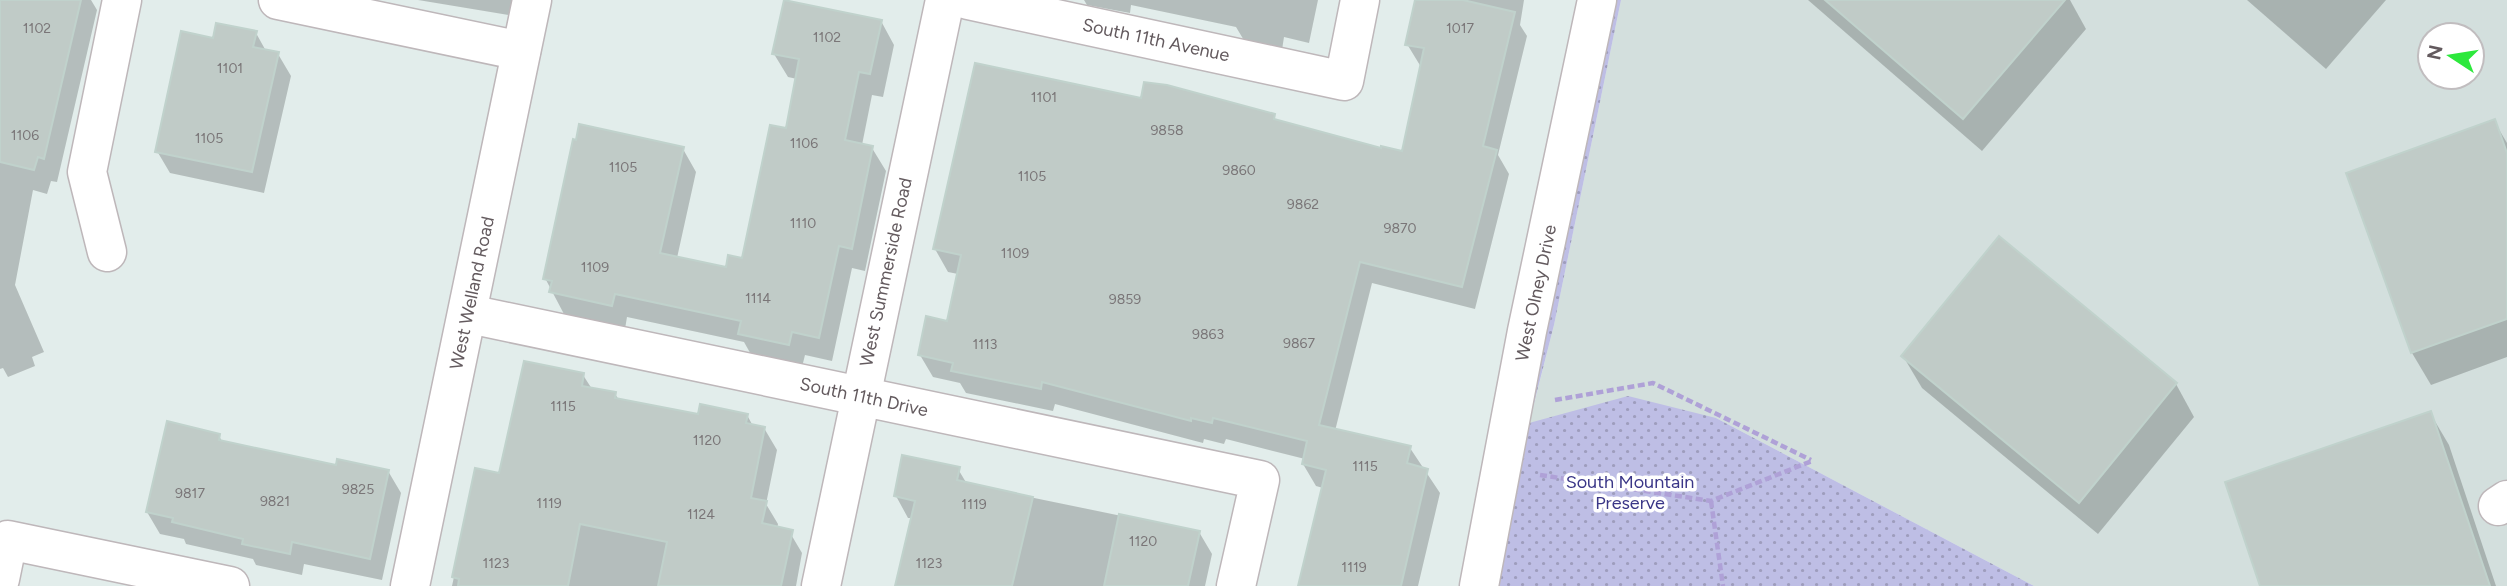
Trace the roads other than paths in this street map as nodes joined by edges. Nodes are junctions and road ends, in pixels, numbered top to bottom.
1 (122, 0) edge
2 (278, 0) edge
3 (532, 0) edge
4 (945, 0) edge
5 (968, 0) edge
6 (1360, 0) edge
7 (1597, 0) edge
8 (521, 51) junction
9 (107, 252) dead end
10 (469, 314) junction
11 (860, 396) junction
12 (0, 579) edge
13 (230, 586) edge
14 (410, 586) edge
15 (821, 586) edge
16 (1236, 586) edge
17 (1479, 586) edge

1 - 9 street
2 - 8 street
3 - 8 street, West Welland Road
4 - 11 street, West Summerside Road
5 - 6 street, South 11th Avenue
7 - 17 street, West Olney Drive
8 - 10 street, West Welland Road
10 - 11 street, South 11th Drive
10 - 14 street, West Welland Road
11 - 15 street, West Summerside Road
11 - 16 street, South 11th Drive
12 - 13 street

